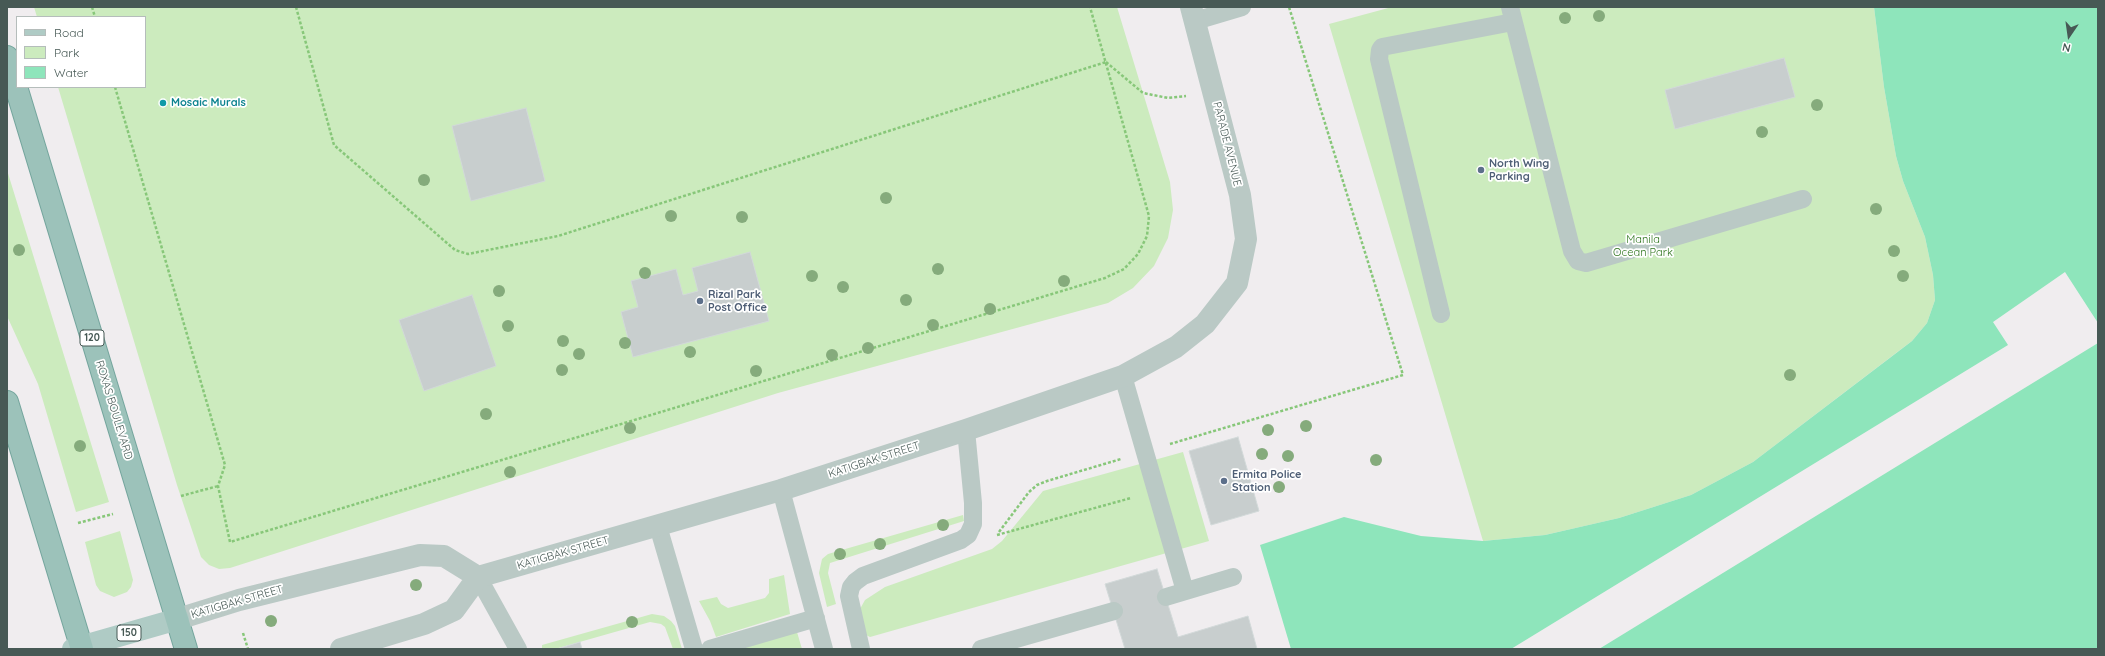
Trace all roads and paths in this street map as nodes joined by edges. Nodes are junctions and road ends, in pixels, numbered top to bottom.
1 (296, 7) edge
2 (1090, 7) edge
3 (1242, 7) edge
4 (1289, 7) edge
5 (1193, 14) edge
6 (1512, 15) edge
7 (1106, 62) junction
8 (9, 71) edge
9 (115, 88) edge
10 (1214, 94) junction
11 (1802, 199) dead end
12 (1237, 283) joint
13 (1441, 314) dead end
14 (1123, 376) junction
15 (7, 402) edge
16 (966, 430) junction
17 (1145, 452) junction
18 (218, 486) junction
19 (781, 490) junction
20 (1156, 492) junction
21 (181, 496) dead end
22 (113, 514) dead end
23 (78, 523) dead end
24 (658, 526) junction
25 (997, 535) junction
26 (992, 540) dead end
27 (478, 577) junction
28 (1233, 577) dead end
29 (1185, 591) junction
30 (1166, 597) dead end
31 (1114, 611) dead end
32 (816, 618) junction
33 (178, 619) junction
34 (243, 633) dead end
35 (79, 648) edge
36 (186, 649) edge
37 (248, 649) edge
38 (341, 649) edge
39 (518, 649) edge
40 (694, 649) edge
41 (710, 649) edge
42 (824, 649) edge
43 (861, 649) edge
44 (982, 649) edge

1 - 7 path
2 - 7 path
3 - 5 lane
4 - 17 path
5 - 10 street, PARADE AVENUE
6 - 11 lane
6 - 13 lane
7 - 10 path
7 - 18 path
8 - 33 highway, ROXAS BOULEVARD / 120
9 - 18 path
10 - 12 street, PARADE AVENUE
12 - 14 street, KATIGBAK STREET
14 - 16 street, KATIGBAK STREET
14 - 17 lane
15 - 35 highway
16 - 19 street, KATIGBAK STREET
16 - 43 lane
17 - 20 lane
17 - 25 path
18 - 21 path
19 - 24 street, KATIGBAK STREET
19 - 32 lane
20 - 25 path
20 - 29 lane
22 - 23 path
24 - 27 street, KATIGBAK STREET
24 - 40 lane
25 - 26 path
27 - 33 street, KATIGBAK STREET
27 - 38 street
27 - 39 lane
28 - 29 lane
29 - 30 lane
31 - 44 lane
32 - 41 lane
32 - 42 lane
33 - 35 main road, 150
33 - 36 highway, ROXAS BOULEVARD / 120
34 - 37 path

